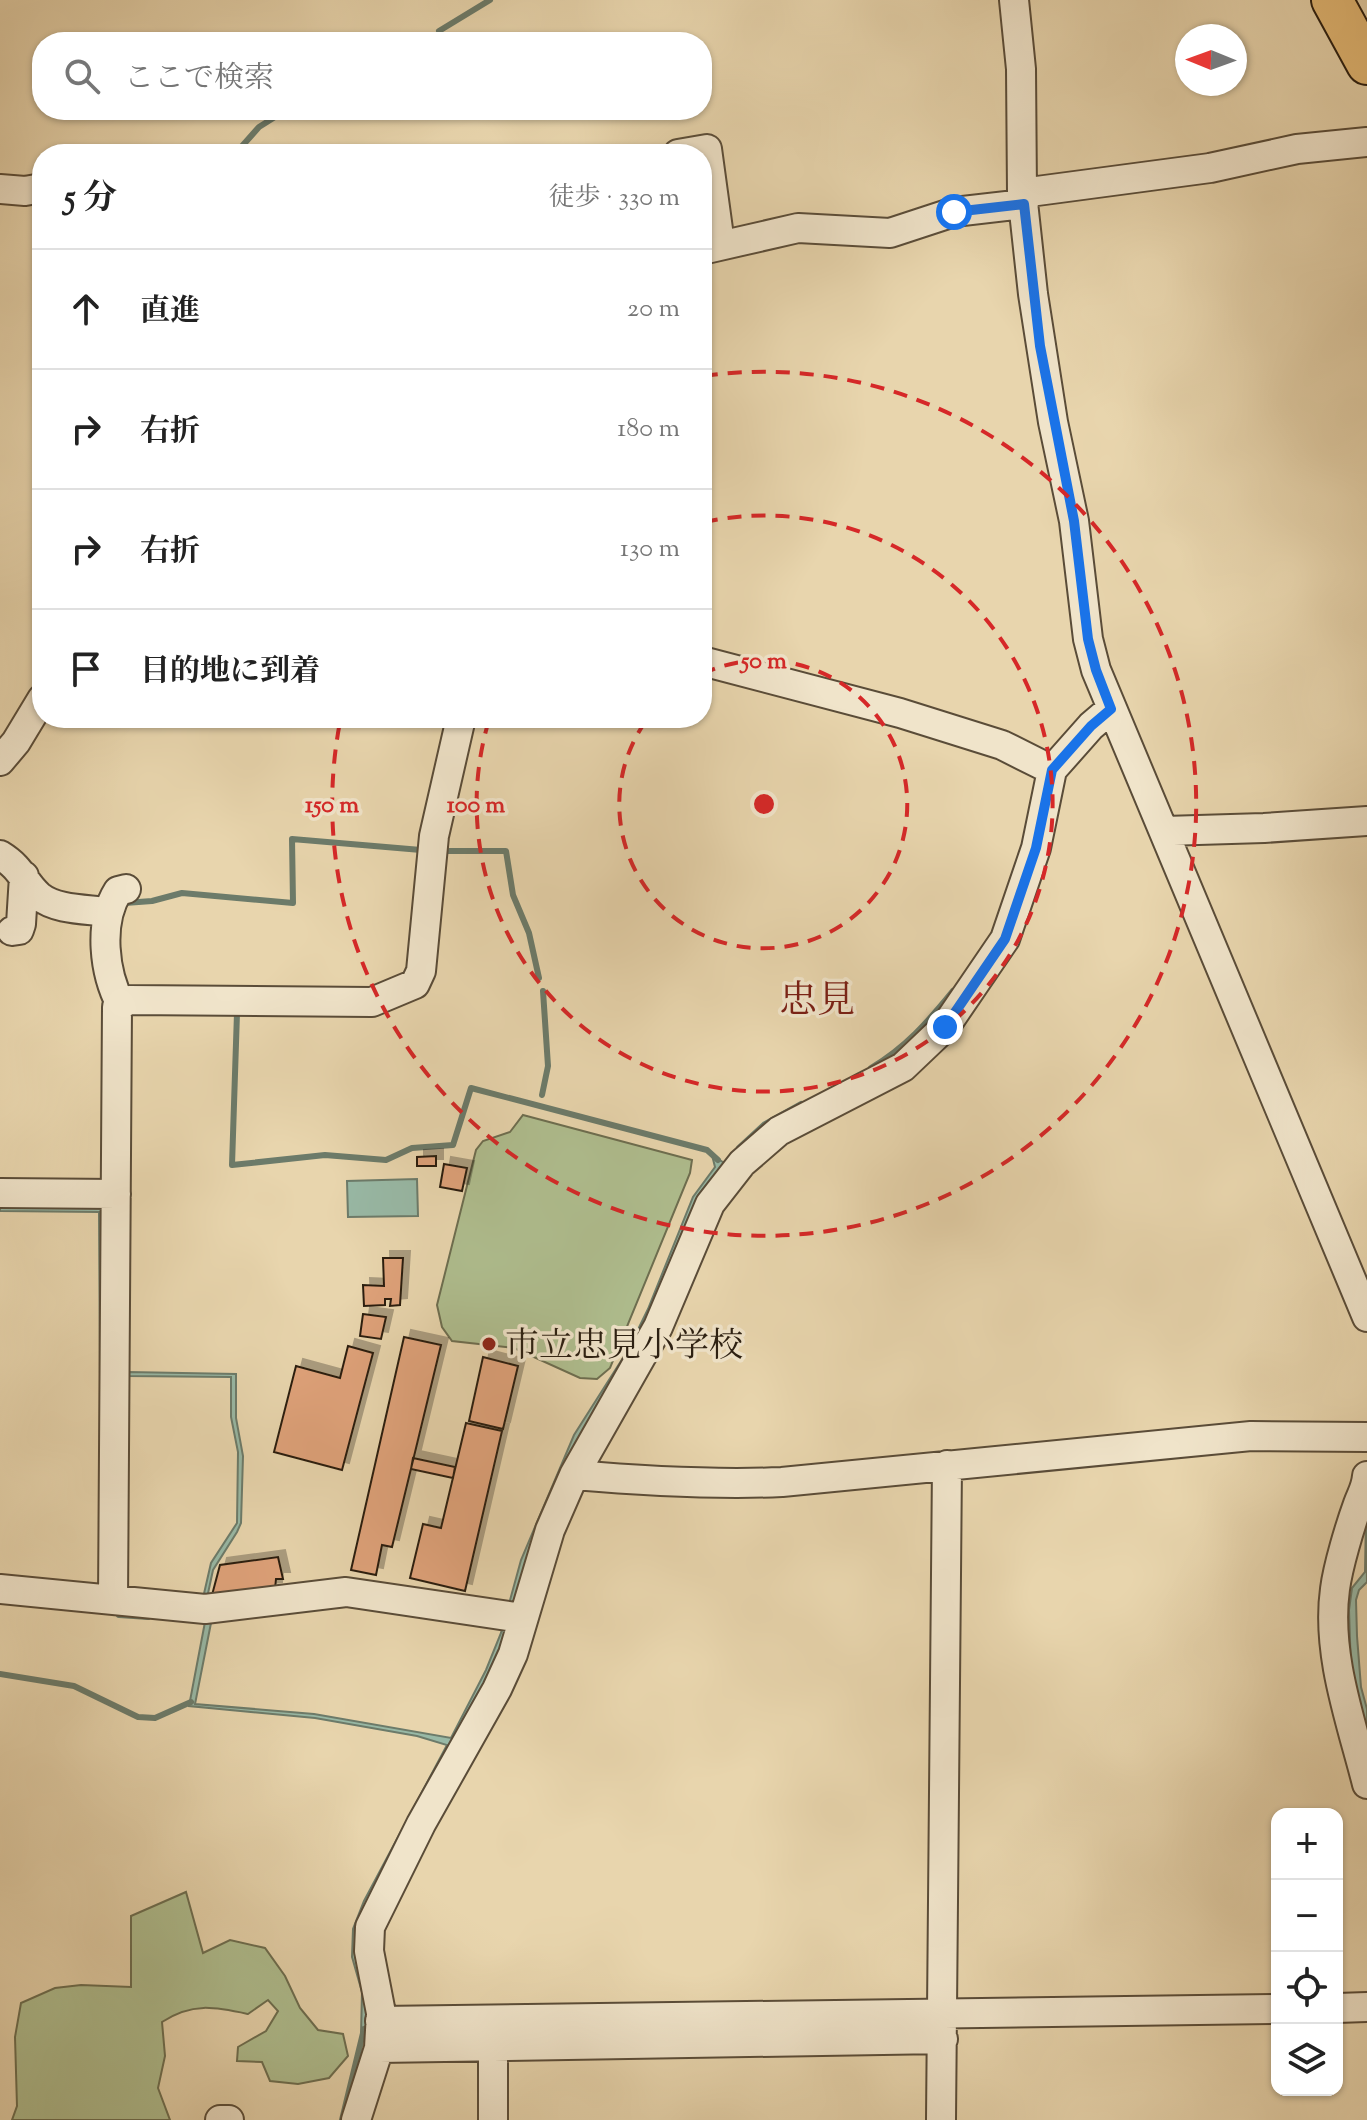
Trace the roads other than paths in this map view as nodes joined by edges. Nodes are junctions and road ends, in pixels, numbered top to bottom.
1 (1014, 0) edge
2 (1332, 0) edge
3 (1367, 64) edge
4 (1367, 142) edge
5 (0, 189) edge
6 (32, 190) edge
7 (1023, 198) junction
8 (712, 247) edge
9 (712, 664) edge
10 (1111, 709) junction
11 (32, 716) edge
12 (459, 728) edge
13 (0, 761) edge
14 (1052, 770) junction
15 (1367, 821) edge
16 (1165, 831) junction
17 (0, 855) edge
18 (24, 876) junction
19 (126, 889) dead end
20 (107, 912) junction
21 (12, 931) dead end
22 (121, 1005) junction
23 (0, 1193) edge
24 (116, 1194) junction
25 (1367, 1317) edge
26 (1367, 1437) edge
27 (947, 1465) junction
28 (574, 1475) junction
29 (1367, 1476) edge
30 (0, 1589) edge
31 (113, 1600) junction
32 (522, 1618) junction
33 (1367, 1784) edge
34 (1367, 2007) edge
35 (1343, 2008) edge
36 (1271, 2009) edge
37 (943, 2027) junction
38 (380, 2035) junction
39 (493, 2046) junction
40 (220, 2120) edge
41 (229, 2120) edge
42 (356, 2120) edge
43 (493, 2120) edge
44 (941, 2120) edge

1 - 7 street
2 - 3 highway
4 - 7 street
5 - 6 street
7 - 8 street
7 - 10 street
9 - 14 street
10 - 14 street
10 - 16 street
11 - 13 street
12 - 22 street
14 - 28 street
15 - 16 street
16 - 25 street
17 - 18 street
18 - 20 street
18 - 21 street
19 - 20 street
20 - 22 street
22 - 24 street
23 - 24 street
24 - 31 street
26 - 27 street
27 - 28 street
27 - 37 street
28 - 32 street
29 - 33 street
30 - 31 street
31 - 32 street
32 - 38 street
34 - 35 street
36 - 37 street
37 - 38 street
37 - 39 street
37 - 44 street
38 - 39 street
38 - 42 street
39 - 43 street
40 - 41 street

